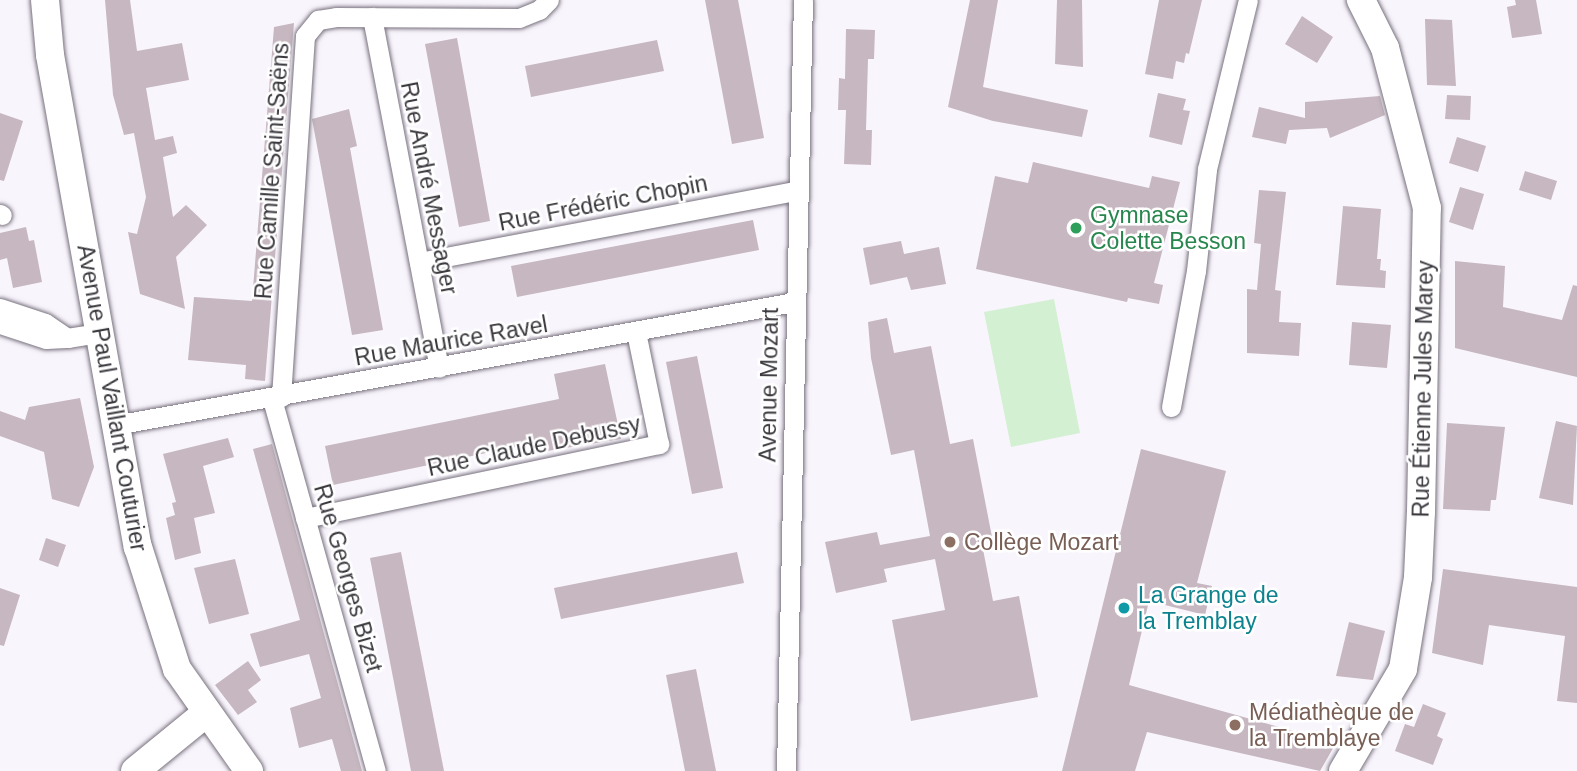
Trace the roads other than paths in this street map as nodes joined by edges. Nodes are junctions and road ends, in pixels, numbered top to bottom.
1 (45, 0) edge
2 (549, 0) edge
3 (803, 0) edge
4 (1248, 0) edge
5 (1361, 0) edge
6 (372, 17) junction
7 (795, 191) junction
8 (419, 262) junction
9 (794, 302) junction
10 (0, 308) edge
11 (0, 324) edge
12 (636, 331) junction
13 (100, 333) junction
14 (67, 338) junction
15 (439, 368) junction
16 (276, 398) junction
17 (1171, 407) dead end
18 (115, 425) junction
19 (305, 519) junction
20 (205, 714) junction
21 (1350, 768) edge
22 (135, 771) edge
23 (249, 771) edge
24 (376, 771) edge
25 (786, 771) edge

1 - 13 street, Avenue Paul Vaillant Couturier
2 - 6 street, Rue Camille Saint-Saëns
3 - 7 street, Avenue Mozart
4 - 17 street
5 - 21 street, Rue Étienne Jules Marey
6 - 8 street, Rue André Messager
6 - 16 street, Rue Camille Saint-Saëns
7 - 8 street, Rue Frédéric Chopin
7 - 9 street, Avenue Mozart
8 - 15 street, Rue André Messager
9 - 12 street, Rue Maurice Ravel
9 - 25 street, Avenue Mozart
10 - 14 street
11 - 14 street
12 - 15 street, Rue Maurice Ravel
12 - 19 street, Rue Claude Debussy
13 - 14 street
13 - 18 street, Avenue Paul Vaillant Couturier
15 - 16 street, Rue Maurice Ravel
16 - 18 street, Rue Maurice Ravel
16 - 19 street, Rue Georges Bizet
18 - 20 street, Avenue Paul Vaillant Couturier
19 - 24 street, Rue Georges Bizet
20 - 22 street
20 - 23 street, Avenue Paul Vaillant Couturier

